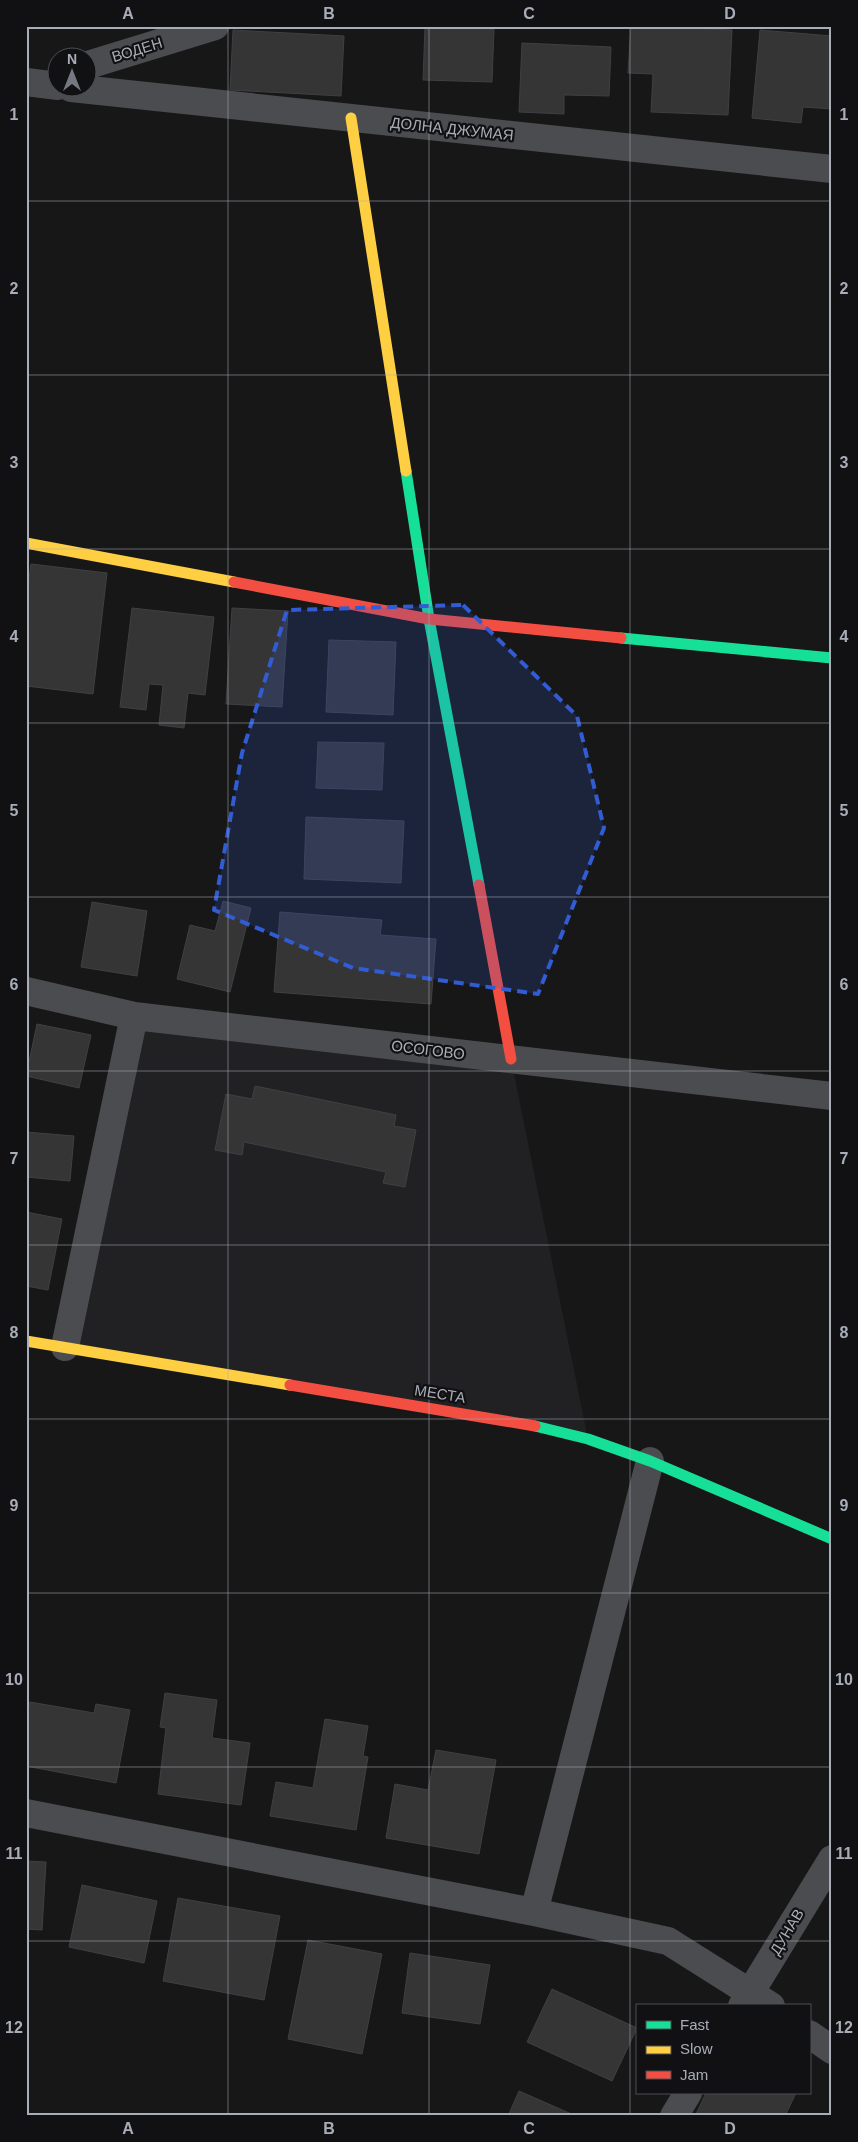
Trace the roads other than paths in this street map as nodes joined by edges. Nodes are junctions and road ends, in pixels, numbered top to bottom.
1 (214, 26) edge
2 (98, 62) edge
3 (48, 78) edge
4 (28, 83) edge
5 (48, 85) edge
6 (98, 91) edge
7 (350, 118) junction
8 (832, 169) edge
9 (26, 543) edge
10 (429, 619) junction
11 (832, 658) edge
12 (26, 991) edge
13 (134, 1016) junction
14 (511, 1059) junction
15 (832, 1096) edge
16 (26, 1341) edge
17 (65, 1347) junction
18 (650, 1462) junction
19 (832, 1539) edge
20 (26, 1813) edge
21 (832, 1859) edge
22 (534, 1912) junction
23 (754, 2001) edge
24 (810, 2035) edge
25 (832, 2050) edge
26 (687, 2094) edge
27 (674, 2116) edge

1 - 2 street, ВОДЕН
3 - 4 street
4 - 5 street
6 - 7 street, ДОЛНА ДЖУМАЯ
7 - 8 street, ДОЛНА ДЖУМАЯ
7 - 10 street
9 - 10 street
10 - 11 street
10 - 14 street
12 - 13 street, ОСОГОВО
13 - 14 street, ОСОГОВО
13 - 17 street
14 - 15 street, ОСОГОВО
16 - 17 street, МЕСТА
17 - 18 street, МЕСТА
18 - 19 street, МЕСТА
18 - 22 street
20 - 22 street
21 - 23 street, ДУНАВ
22 - 23 street
24 - 25 street
26 - 27 street

